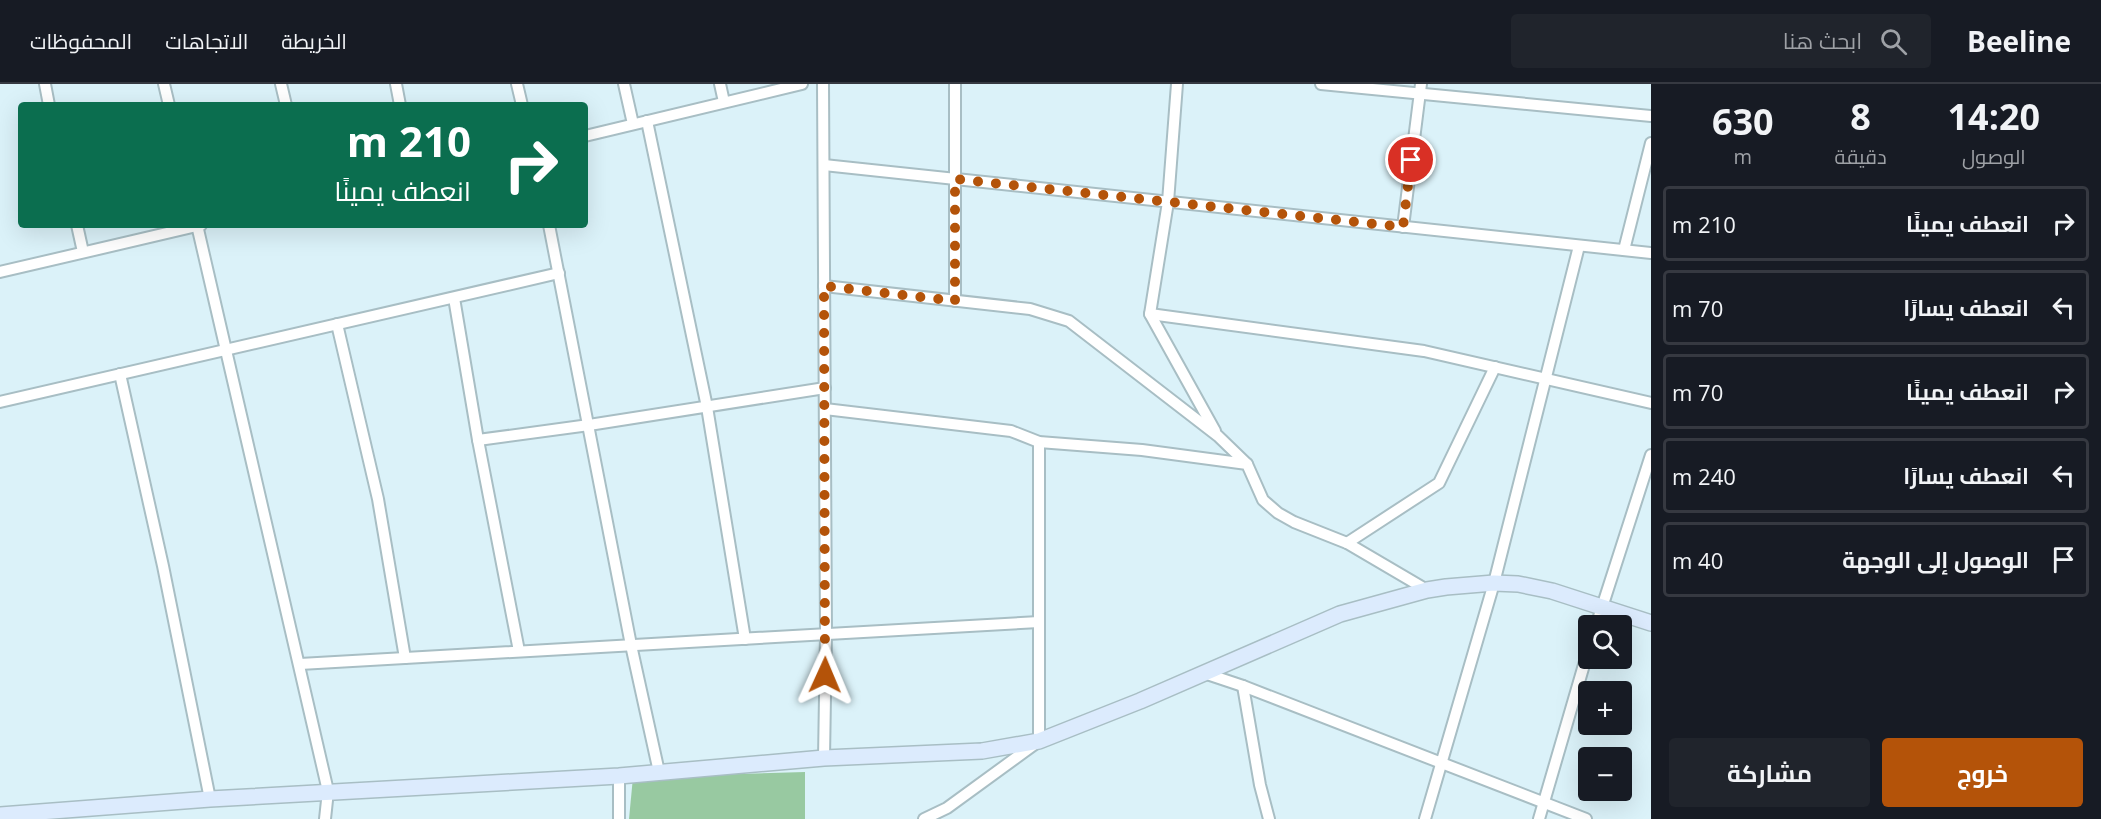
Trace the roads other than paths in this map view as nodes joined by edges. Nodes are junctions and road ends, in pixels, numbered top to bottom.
1 (45, 84) edge
2 (164, 84) edge
3 (281, 84) edge
4 (396, 84) edge
5 (517, 84) edge
6 (624, 84) edge
7 (720, 84) edge
8 (802, 84) edge
9 (823, 84) edge
10 (955, 84) edge
11 (1177, 84) edge
12 (1321, 84) edge
13 (1420, 88) edge
14 (48, 102) edge
15 (168, 102) edge
16 (285, 102) edge
17 (399, 102) edge
18 (521, 102) edge
19 (724, 102) junction
20 (1651, 116) edge
21 (647, 121) junction
22 (633, 124) junction
23 (588, 135) edge
24 (1651, 142) edge
25 (824, 165) junction
26 (955, 179) junction
27 (1168, 202) junction
28 (1403, 227) junction
29 (78, 228) edge
30 (186, 228) edge
31 (200, 228) edge
32 (550, 228) edge
33 (1579, 246) junction
34 (1624, 250) junction
35 (83, 252) junction
36 (1651, 253) edge
37 (0, 272) edge
38 (560, 273) junction
39 (824, 286) junction
40 (454, 298) junction
41 (955, 301) junction
42 (1150, 314) junction
43 (337, 324) junction
44 (226, 350) junction
45 (1495, 367) junction
46 (120, 374) junction
47 (1545, 379) junction
48 (825, 388) junction
49 (0, 402) edge
50 (1651, 403) edge
51 (707, 407) junction
52 (825, 409) junction
53 (589, 425) junction
54 (1218, 436) junction
55 (478, 440) junction
56 (1039, 442) junction
57 (1651, 455) edge
58 (1247, 464) junction
59 (1347, 543) junction
60 (1494, 583) junction
61 (1427, 590) junction
62 (1602, 606) junction
63 (1599, 615) edge
64 (1039, 622) junction
65 (1651, 624) edge
66 (826, 634) junction
67 (745, 639) junction
68 (631, 645) junction
69 (519, 651) junction
70 (405, 658) junction
71 (300, 664) junction
72 (1583, 669) edge
73 (1204, 673) junction
74 (1243, 686) junction
75 (1039, 741) junction
76 (824, 758) junction
77 (1441, 763) junction
78 (658, 772) junction
79 (619, 776) junction
80 (328, 791) junction
81 (210, 799) junction
82 (1543, 802) junction
83 (124, 813) edge
84 (0, 814) edge
85 (325, 819) edge
86 (619, 819) edge
87 (924, 819) edge
88 (1269, 819) edge
89 (1425, 819) edge
90 (1539, 819) edge
91 (1586, 819) edge

1 - 14 street
2 - 15 street
3 - 16 street
4 - 17 street
5 - 18 street
6 - 22 street
7 - 19 street
8 - 19 street
9 - 25 street
10 - 26 street
11 - 27 street
12 - 13 street
13 - 20 street
13 - 28 street
19 - 21 street
21 - 22 street
21 - 51 street
22 - 23 street
24 - 34 street
25 - 26 street
25 - 39 street
26 - 27 street
26 - 41 street
27 - 28 street
27 - 42 street
28 - 33 street
29 - 35 street
30 - 35 street
31 - 44 street
32 - 38 street
33 - 34 street
33 - 47 street
34 - 36 street
35 - 37 street
38 - 40 street
38 - 53 street
39 - 41 street
39 - 48 street
40 - 43 street
40 - 55 street
41 - 54 street
42 - 45 street
42 - 54 street
43 - 44 street
43 - 70 street
44 - 46 street
44 - 71 street
45 - 47 street
45 - 59 street
46 - 49 street
46 - 81 street
47 - 50 street
47 - 60 street
48 - 51 street
48 - 52 street
51 - 53 street
51 - 67 street
52 - 56 street
52 - 66 street
53 - 55 street
53 - 68 street
54 - 58 street
55 - 69 street
56 - 58 street
56 - 64 street
57 - 62 street
58 - 59 street
59 - 61 street
60 - 61 main road
60 - 62 main road
60 - 77 street
61 - 73 main road
62 - 63 street
62 - 65 main road
64 - 66 street
64 - 75 street
66 - 67 street
66 - 76 street
67 - 68 street
68 - 69 street
68 - 78 street
69 - 70 street
70 - 71 street
71 - 80 street
72 - 82 street
73 - 74 street
73 - 75 main road
74 - 77 street
74 - 88 street
75 - 76 main road
75 - 87 street
76 - 78 main road
77 - 82 street
77 - 89 street
78 - 79 main road
79 - 80 main road
79 - 86 street
80 - 81 main road
80 - 85 street
81 - 83 main road
82 - 90 street
82 - 91 street
83 - 84 main road

